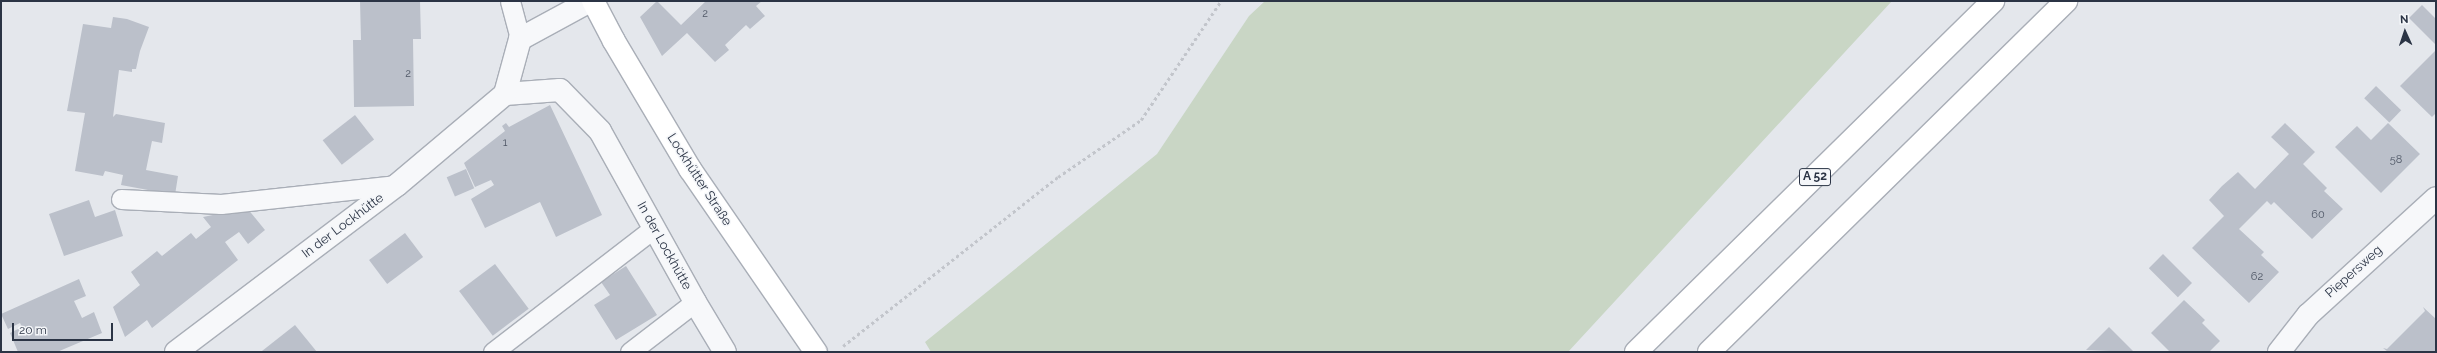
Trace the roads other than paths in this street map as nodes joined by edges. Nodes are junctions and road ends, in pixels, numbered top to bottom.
1 (510, 1) edge
2 (590, 1) edge
3 (593, 1) edge
4 (1993, 1) edge
5 (2066, 1) edge
6 (520, 39) junction
7 (506, 94) junction
8 (397, 185) junction
9 (2436, 198) edge
10 (121, 199) dead end
11 (654, 228) junction
12 (695, 302) junction
13 (176, 352) edge
14 (493, 352) edge
15 (630, 352) edge
16 (725, 352) edge
17 (816, 352) edge
18 (1636, 352) edge
19 (1710, 352) edge
20 (2278, 352) edge

1 - 6 lane
2 - 6 street
3 - 17 main road, Lockhütter Straße
4 - 18 main road, A 52
5 - 19 main road
6 - 7 street
7 - 8 street, In der Lockhütte
7 - 11 street, In der Lockhütte
8 - 10 lane
8 - 13 street, In der Lockhütte
9 - 20 street, Piepersweg
11 - 12 street, In der Lockhütte
11 - 14 lane
12 - 15 lane
12 - 16 street, In der Lockhütte

